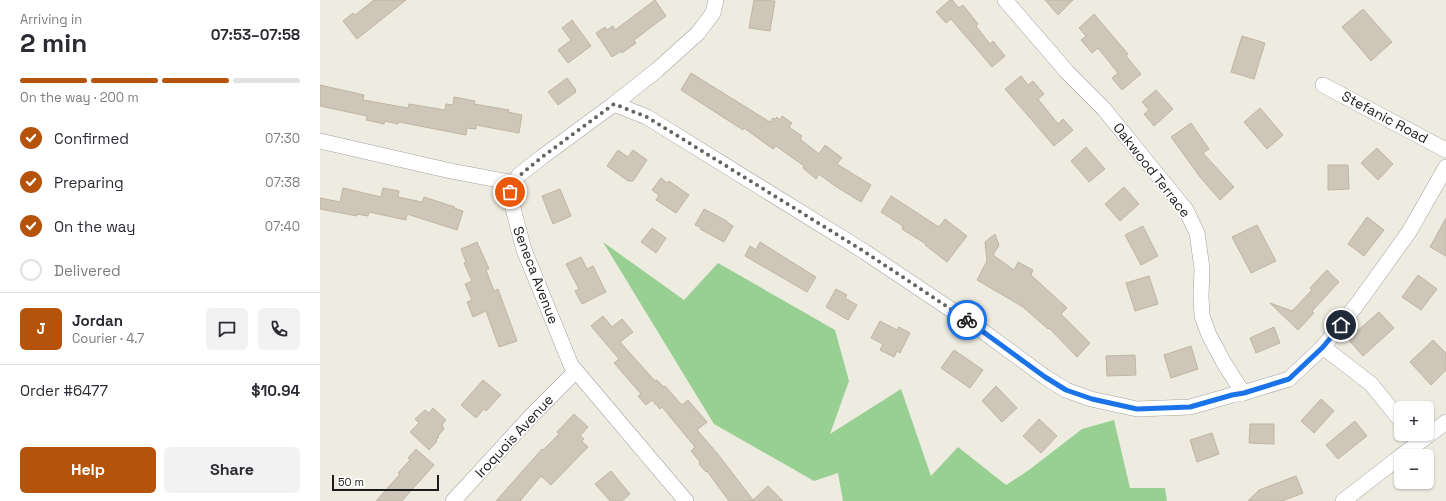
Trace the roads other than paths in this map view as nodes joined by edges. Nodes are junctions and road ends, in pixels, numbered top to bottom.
1 (716, 0) edge
2 (1005, 0) edge
3 (1323, 85) dead end
4 (614, 104) junction
5 (320, 141) edge
6 (1446, 150) edge
7 (1446, 167) edge
8 (515, 183) junction
9 (1323, 347) junction
10 (576, 371) junction
11 (1244, 393) junction
12 (1394, 412) edge
13 (1446, 422) edge
14 (1434, 428) edge
15 (1413, 441) edge
16 (1406, 449) edge
17 (1394, 461) edge
18 (453, 501) edge
19 (686, 501) edge
20 (1343, 501) edge

1 - 4 street
2 - 11 street, Oakwood Terrace
3 - 6 street, Stefanic Road
4 - 8 street
4 - 11 street
5 - 8 street
7 - 9 street
8 - 10 street, Seneca Avenue
9 - 11 street
9 - 12 street
10 - 18 street, Iroquois Avenue
10 - 19 street, Seneca Avenue
13 - 14 street
15 - 16 street
17 - 20 street

